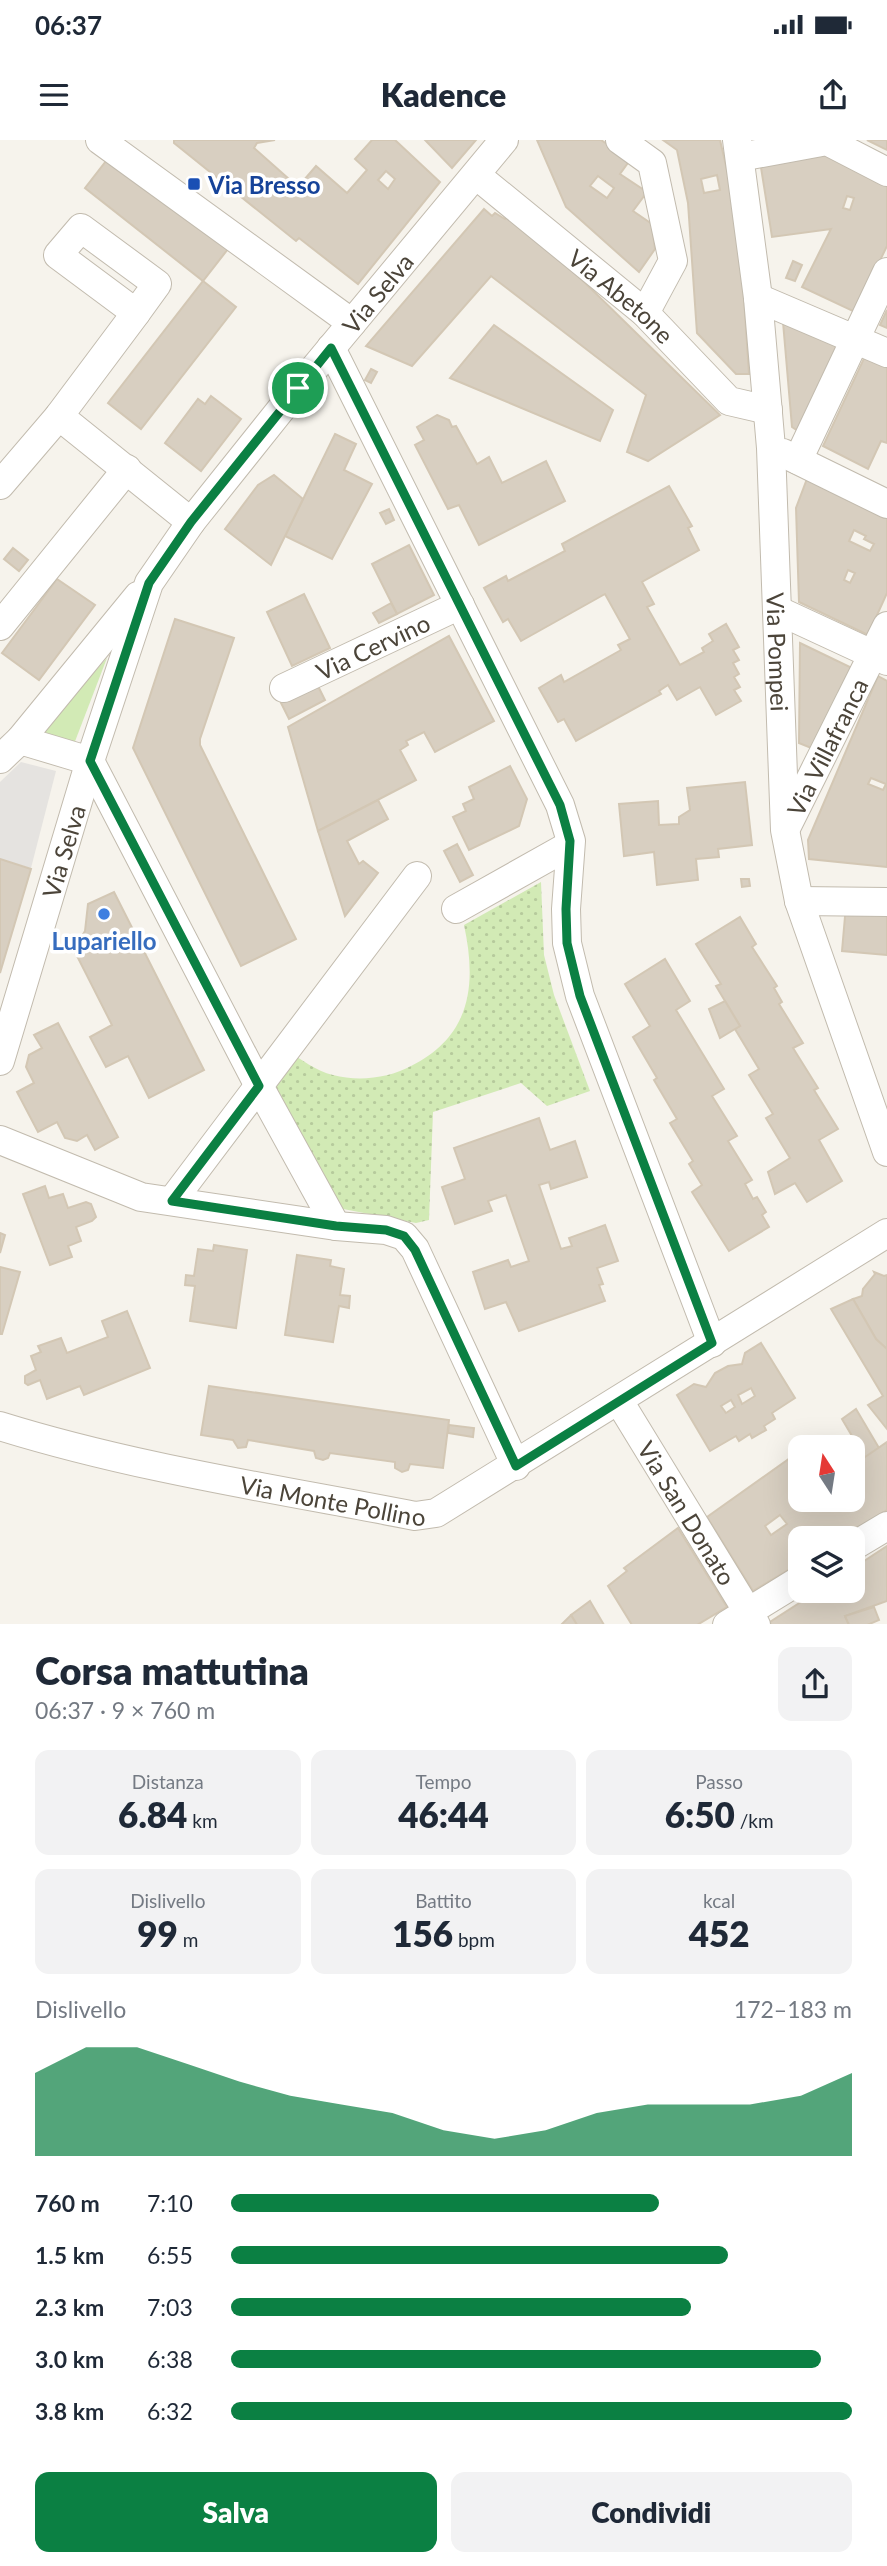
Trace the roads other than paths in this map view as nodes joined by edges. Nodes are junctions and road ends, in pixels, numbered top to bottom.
1 (100, 140) edge
2 (504, 140) edge
3 (620, 140) edge
4 (806, 142) edge
5 (739, 148) edge
6 (887, 172) edge
7 (476, 175) junction
8 (887, 272) edge
9 (758, 298) junction
10 (136, 313) dead end
11 (645, 313) junction
12 (352, 323) junction
13 (855, 339) junction
14 (331, 348) junction
15 (887, 353) edge
16 (768, 410) junction
17 (60, 416) junction
18 (771, 448) junction
19 (798, 460) junction
20 (127, 469) junction
21 (0, 485) edge
22 (887, 504) edge
23 (191, 522) junction
24 (149, 583) junction
25 (460, 605) junction
26 (777, 610) junction
27 (5, 611) edge
28 (887, 626) edge
29 (880, 657) edge
30 (284, 688) dead end
31 (7, 748) edge
32 (90, 761) junction
33 (785, 830) junction
34 (570, 845) junction
35 (417, 876) dead end
36 (799, 901) junction
37 (887, 902) edge
38 (456, 909) dead end
39 (0, 1061) edge
40 (259, 1086) junction
41 (0, 1140) edge
42 (887, 1151) edge
43 (172, 1201) junction
44 (336, 1226) junction
45 (887, 1233) edge
46 (712, 1343) junction
47 (619, 1401) junction
48 (0, 1426) edge
49 (516, 1466) junction
50 (887, 1526) edge
51 (865, 1540) edge
52 (788, 1588) edge
53 (743, 1620) edge

1 - 12 street
2 - 7 street, Via Selva
3 - 11 street
4 - 5 street
4 - 6 street
5 - 9 street, Via Pompei
7 - 11 street, Via Abetone
7 - 12 street, Via Selva
8 - 13 street
9 - 13 street
9 - 16 street, Via Pompei
10 - 17 street
11 - 16 street, Via Abetone
12 - 14 street, Via Selva
13 - 15 street
13 - 19 street
14 - 23 street, Via Selva
14 - 25 street
16 - 18 street, Via Pompei
17 - 20 street
17 - 21 street
18 - 19 street
18 - 26 street, Via Pompei
19 - 22 street
20 - 23 street
20 - 27 street
23 - 24 street, Via Selva
24 - 31 street
24 - 32 street, Via Selva
25 - 30 street, Via Cervino
25 - 34 street
26 - 29 street
26 - 33 street, Via Pompei
28 - 29 street, Via Villafranca
29 - 33 street, Via Villafranca
31 - 32 street
32 - 39 street, Via Selva
32 - 40 street
33 - 36 street, Via Pompei
34 - 38 street
34 - 46 street
35 - 40 street
36 - 37 street
36 - 42 street, Via Pompei
40 - 43 street
40 - 44 street
41 - 43 street
43 - 44 street
44 - 49 street
45 - 46 street, Via Monte Pollino
46 - 47 street, Via Monte Pollino
47 - 49 street, Via Monte Pollino
47 - 53 street, Via San Donato
48 - 49 street, Via Monte Pollino
50 - 51 street
52 - 53 street

